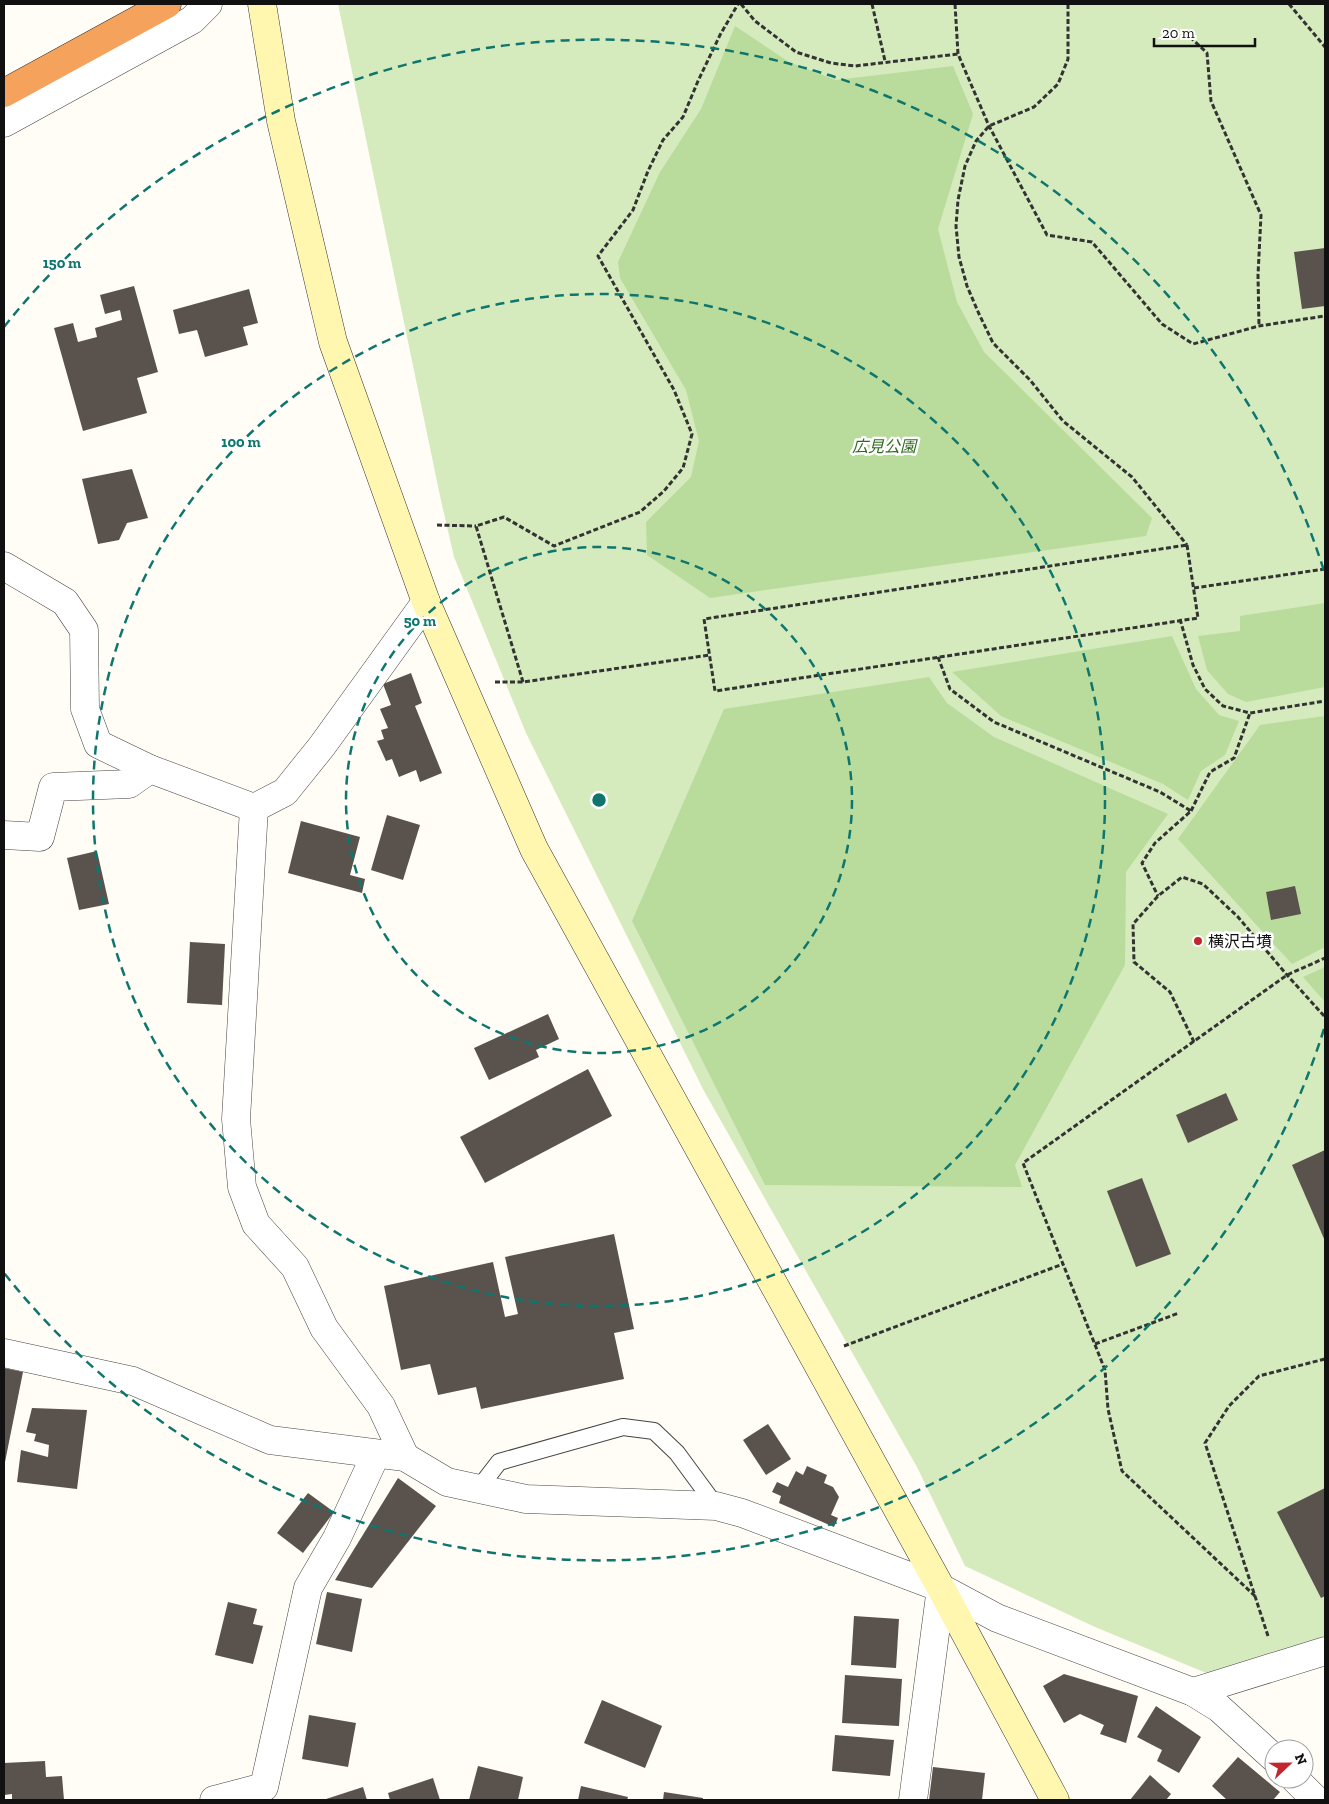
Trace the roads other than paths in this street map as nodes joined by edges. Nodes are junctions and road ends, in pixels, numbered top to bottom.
1 (167, 4) edge
2 (208, 4) edge
3 (262, 4) edge
4 (4, 93) edge
5 (4, 122) edge
6 (6, 559) edge
7 (426, 602) junction
8 (150, 769) junction
9 (254, 808) junction
10 (4, 835) edge
11 (4, 1352) edge
12 (376, 1454) junction
13 (405, 1457) junction
14 (479, 1488) junction
15 (716, 1506) junction
16 (941, 1588) junction
17 (1325, 1651) edge
18 (1193, 1692) junction
19 (1264, 1749) edge
20 (1305, 1789) edge
21 (269, 1794) edge
22 (214, 1800) edge
23 (913, 1800) edge
24 (1055, 1800) edge
25 (1316, 1800) edge

1 - 4 highway
2 - 5 street
3 - 7 street
6 - 8 street
7 - 9 street
7 - 16 street
8 - 9 street
8 - 10 street
9 - 13 street
11 - 12 street
12 - 13 street
12 - 21 street
13 - 14 street
14 - 15 street
14 - 15 lane
15 - 16 street
16 - 18 street
16 - 23 street
16 - 24 street
17 - 18 street
18 - 19 street
20 - 25 street
21 - 22 street

